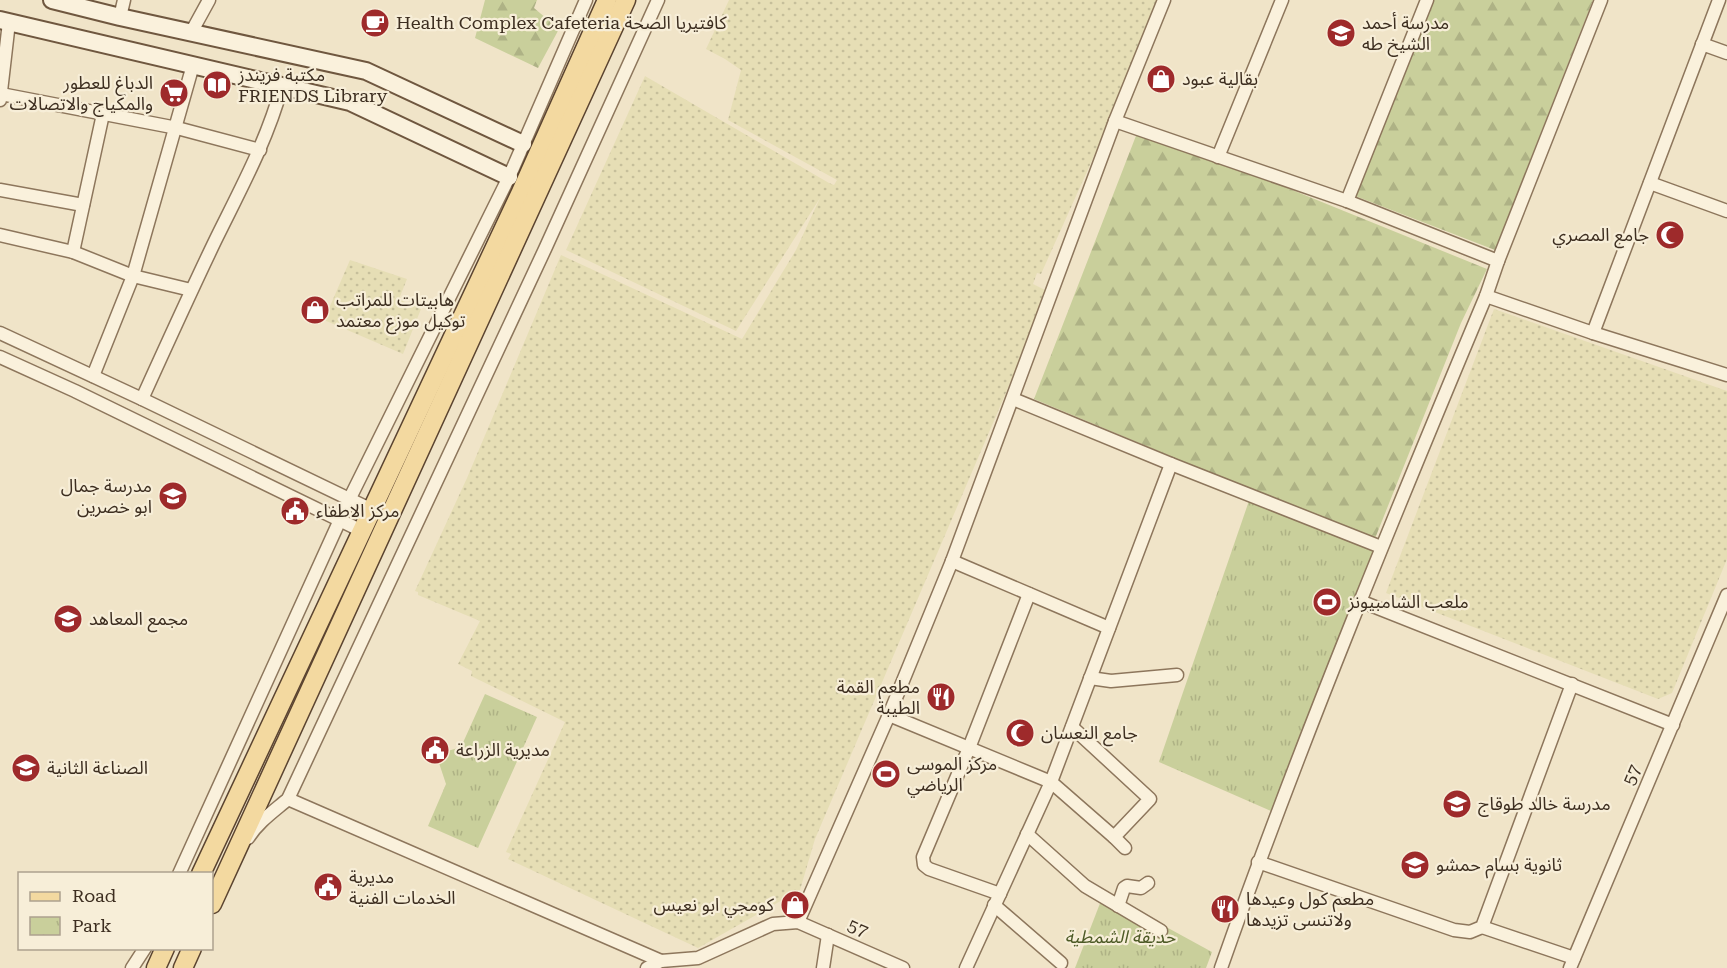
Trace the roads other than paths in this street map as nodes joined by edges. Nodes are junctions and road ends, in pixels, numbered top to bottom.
1 (52, 0) edge
2 (124, 0) edge
3 (208, 0) edge
4 (586, 0) edge
5 (607, 0) edge
6 (626, 0) edge
7 (658, 0) edge
8 (1164, 0) edge
9 (1282, 0) edge
10 (1427, 0) edge
11 (1601, 0) edge
12 (1719, 0) edge
13 (85, 4) edge
14 (120, 17) junction
15 (5, 21) edge
16 (192, 31) junction
17 (1702, 44) junction
18 (1727, 53) edge
19 (193, 65) junction
20 (282, 86) junction
21 (1, 93) edge
22 (0, 101) edge
23 (103, 114) junction
24 (1115, 121) junction
25 (177, 128) junction
26 (523, 144) junction
27 (260, 150) junction
28 (1218, 157) junction
29 (509, 177) junction
30 (1650, 183) junction
31 (0, 190) edge
32 (1347, 201) junction
33 (84, 204) junction
34 (1727, 211) edge
35 (0, 235) edge
36 (73, 252) junction
37 (1498, 261) junction
38 (133, 276) junction
39 (191, 290) junction
40 (1486, 296) junction
41 (0, 333) edge
42 (1593, 333) junction
43 (0, 357) edge
44 (1727, 375) edge
45 (93, 376) junction
46 (142, 399) junction
47 (1013, 399) junction
48 (1171, 464) junction
49 (350, 500) junction
50 (372, 510) junction
51 (340, 521) junction
52 (362, 531) junction
53 (1381, 547) junction
54 (952, 561) junction
55 (1029, 594) junction
56 (1727, 595) edge
57 (1360, 601) junction
58 (1109, 628) junction
59 (1178, 675) dead end
60 (1090, 678) junction
61 (1572, 684) junction
62 (889, 715) junction
63 (1673, 725) junction
64 (1071, 727) junction
65 (969, 748) junction
66 (1051, 782) junction
67 (288, 799) junction
68 (1027, 834) junction
69 (1114, 837) junction
70 (1125, 848) dead end
71 (1258, 862) junction
72 (179, 872) edge
73 (201, 872) edge
74 (221, 883) junction
75 (1148, 883) dead end
76 (997, 899) junction
77 (213, 902) edge
78 (1118, 906) junction
79 (798, 922) junction
80 (1482, 927) junction
81 (1161, 931) dead end
82 (828, 935) junction
83 (144, 950) edge
84 (164, 950) edge
85 (191, 950) edge
86 (661, 961) junction
87 (1061, 963) dead end
88 (1572, 963) edge
89 (132, 968) edge
90 (156, 968) edge
91 (183, 968) edge
92 (647, 968) edge
93 (823, 968) edge
94 (903, 968) edge
95 (966, 968) edge
96 (1221, 968) edge

1 - 13 main road
2 - 14 street
3 - 16 street
4 - 26 street
5 - 50 main road
6 - 74 main road
7 - 67 street
8 - 24 street
9 - 28 street
10 - 32 street
11 - 37 street
12 - 17 street
13 - 14 main road
14 - 16 main road
15 - 19 main road
15 - 21 street
16 - 26 main road
17 - 18 street
17 - 30 street
19 - 20 main road
19 - 25 street
20 - 27 street
20 - 29 main road
21 - 22 street
21 - 23 street
23 - 25 street
23 - 33 street
24 - 28 street
24 - 47 street
25 - 27 street
25 - 38 street
26 - 29 street
27 - 39 street
28 - 32 street
29 - 49 street
30 - 34 street
30 - 42 street
31 - 33 street
32 - 37 street
33 - 36 street
35 - 36 street
36 - 38 street
37 - 40 street
38 - 39 street
38 - 45 street
39 - 46 street
40 - 42 street
40 - 53 street
41 - 45 street
42 - 44 street
43 - 51 street
45 - 46 street
46 - 49 street
47 - 48 street
47 - 54 street
48 - 53 street
48 - 58 street
49 - 50 street
49 - 51 street
50 - 52 main road
51 - 52 street
51 - 72 street
52 - 73 main road
53 - 57 street
54 - 55 street
54 - 62 street
55 - 58 street
55 - 65 street
56 - 63 street, 57
57 - 61 street
57 - 71 street
58 - 60 street
59 - 60 street
60 - 64 street
61 - 63 street
61 - 80 street
62 - 65 street
62 - 79 street
63 - 88 street, 57
64 - 66 street
64 - 69 street
65 - 66 street
65 - 76 street
66 - 68 street
66 - 69 street
67 - 74 street
67 - 86 street
68 - 76 street
68 - 78 street
69 - 70 street
71 - 80 street
71 - 96 street
74 - 77 main road
75 - 78 street
76 - 87 street
76 - 95 street
78 - 81 street
79 - 82 street, 57
79 - 86 street
80 - 88 street
82 - 93 street
82 - 94 street, 57
83 - 89 street
84 - 90 main road
85 - 91 main road
86 - 92 street

